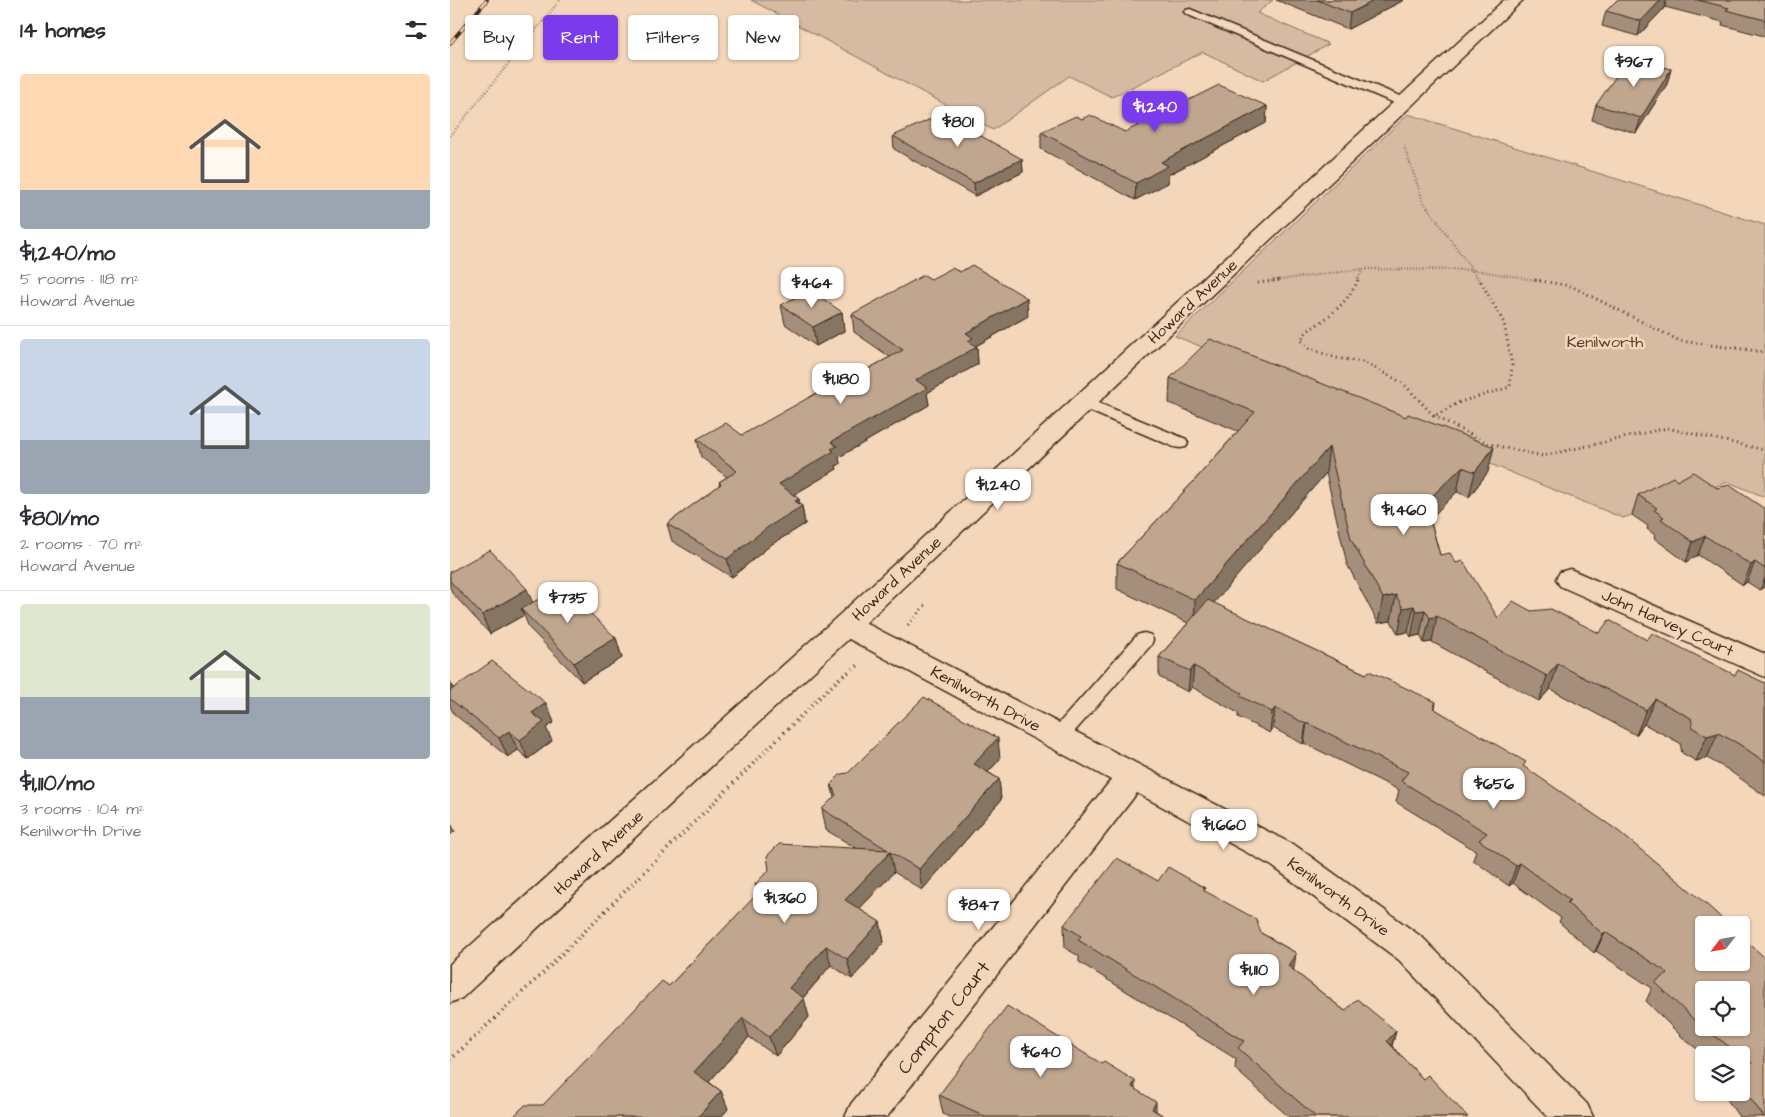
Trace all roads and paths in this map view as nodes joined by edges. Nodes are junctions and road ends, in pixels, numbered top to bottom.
1 (560, 0) edge
2 (1514, 0) edge
3 (1190, 12) dead end
4 (1403, 102) junction
5 (450, 136) edge
6 (1404, 146) dead end
7 (1363, 269) junction
8 (1474, 270) junction
9 (1258, 283) dead end
10 (1765, 352) edge
11 (1084, 402) junction
12 (1434, 416) junction
13 (1180, 443) dead end
14 (1765, 450) edge
15 (1570, 579) dead end
16 (846, 625) junction
17 (1144, 640) dead end
18 (1765, 666) edge
19 (841, 677) dead end
20 (1059, 736) junction
21 (1132, 776) junction
22 (450, 988) edge
23 (450, 1060) edge
24 (864, 1117) edge
25 (1574, 1117) edge

1 - 5 path
2 - 4 street, Howard Avenue
3 - 4 lane
4 - 11 street, Howard Avenue
6 - 8 path
7 - 8 path
7 - 9 path
7 - 12 path
8 - 10 path
8 - 12 path
11 - 13 lane
11 - 16 street, Howard Avenue
12 - 14 path
15 - 18 street, John Harvey Court
16 - 20 street, Kenilworth Drive
16 - 22 street, Howard Avenue
17 - 20 lane
19 - 23 path
20 - 21 street, Kenilworth Drive
21 - 24 street, Compton Court
21 - 25 street, Kenilworth Drive

